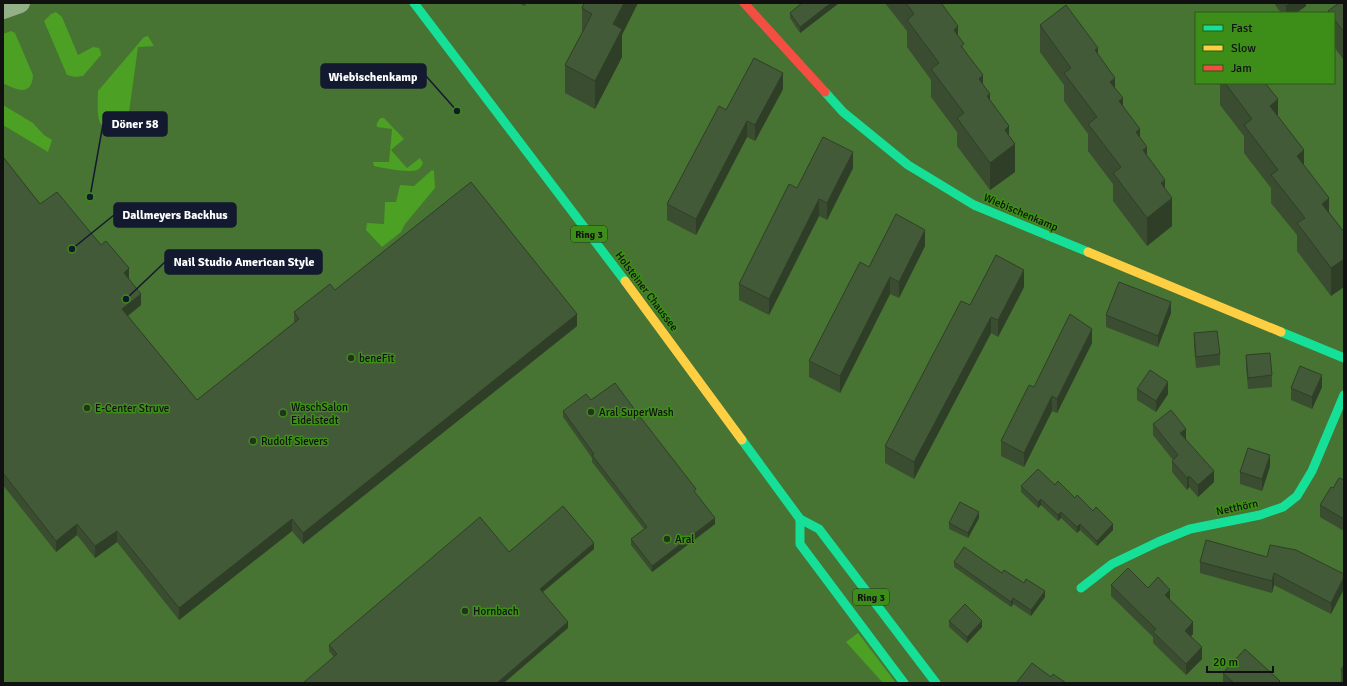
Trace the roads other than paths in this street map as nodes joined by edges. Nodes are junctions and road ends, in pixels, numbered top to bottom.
1 (20, 3) edge
2 (414, 3) edge
3 (744, 3) edge
4 (3, 9) edge
5 (1344, 358) edge
6 (1344, 395) edge
7 (800, 519) junction
8 (1081, 588) dead end
9 (904, 683) edge
10 (936, 683) edge

1 - 4 street
2 - 7 main road, Holsteiner Chaussee / Ring 3
3 - 5 main road, Wiebischenkamp
6 - 8 main road, Netthörn
7 - 9 main road, Ring 3
7 - 10 main road, Holsteiner Chaussee / Ring 3

